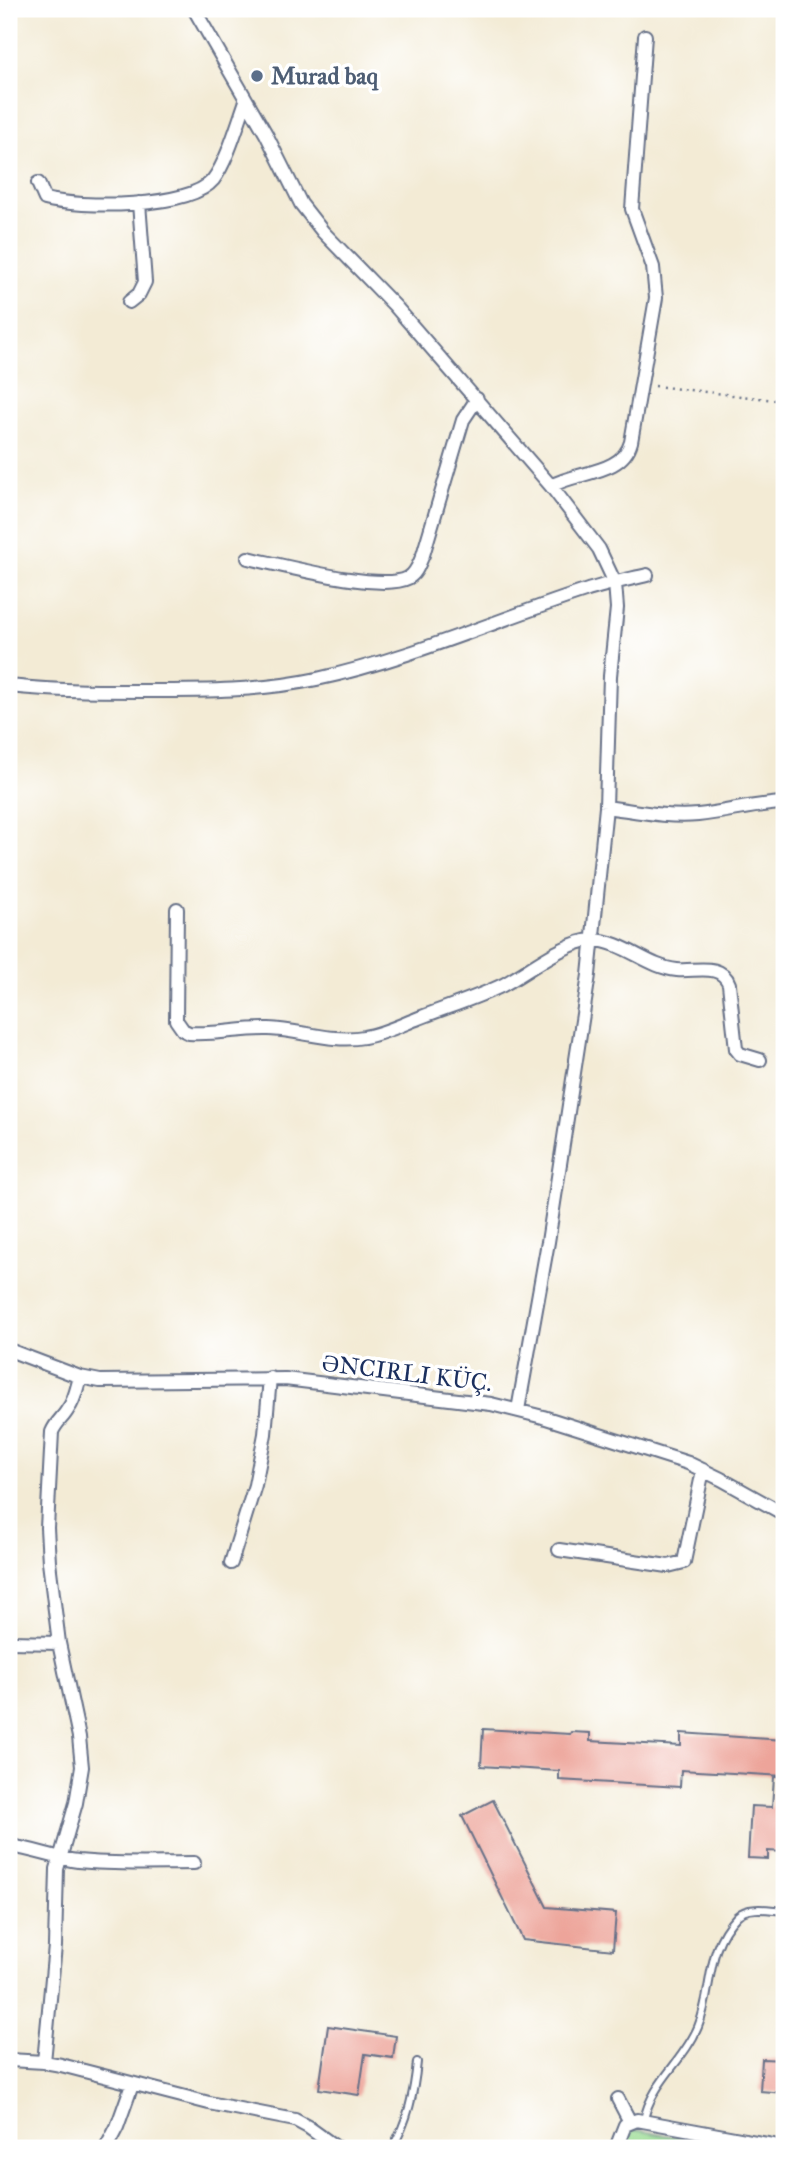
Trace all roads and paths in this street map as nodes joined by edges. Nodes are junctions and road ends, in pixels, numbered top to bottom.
1 (194, 9) edge
2 (645, 36) dead end
3 (246, 101) junction
4 (38, 183) dead end
5 (139, 203) junction
6 (129, 302) dead end
7 (641, 385) junction
8 (477, 399) junction
9 (784, 401) edge
10 (551, 486) junction
11 (248, 558) dead end
12 (647, 575) dead end
13 (615, 583) junction
14 (9, 686) edge
15 (784, 803) edge
16 (606, 807) junction
17 (177, 909) dead end
18 (593, 940) junction
19 (760, 1060) dead end
20 (9, 1350) edge
21 (80, 1377) junction
22 (270, 1378) junction
23 (518, 1410) junction
24 (703, 1470) junction
25 (784, 1514) edge
26 (559, 1550) dead end
27 (231, 1563) dead end
28 (9, 1642) edge
29 (60, 1643) junction
30 (9, 1846) edge
31 (60, 1858) junction
32 (194, 1863) dead end
33 (784, 1911) edge
34 (9, 2060) edge
35 (44, 2062) junction
36 (417, 2062) dead end
37 (132, 2085) junction
38 (618, 2099) dead end
39 (644, 2120) junction
40 (630, 2122) junction
41 (784, 2147) edge
42 (106, 2148) edge
43 (337, 2148) edge
44 (392, 2148) edge
45 (616, 2148) edge

1 - 3 street
2 - 7 street
3 - 5 street
3 - 8 street
4 - 5 street
5 - 6 street
7 - 9 path
7 - 10 street
8 - 10 street
8 - 11 street
10 - 13 street
12 - 13 street
13 - 14 street
13 - 16 street
15 - 16 street
16 - 18 street
17 - 18 street
18 - 19 street
18 - 23 street
20 - 21 street, ƏNCIRLI KÜÇ.
21 - 22 street, ƏNCIRLI KÜÇ.
21 - 29 street
22 - 23 street, ƏNCIRLI KÜÇ.
22 - 27 street
23 - 24 street, ƏNCIRLI KÜÇ.
24 - 25 street, ƏNCIRLI KÜÇ.
24 - 26 street
28 - 29 street
29 - 31 street
30 - 31 street
31 - 32 street
31 - 35 street
33 - 39 lane
34 - 35 street
35 - 37 street
36 - 44 lane
37 - 42 street
37 - 43 street
38 - 40 street
39 - 40 street
39 - 41 street
40 - 45 street

